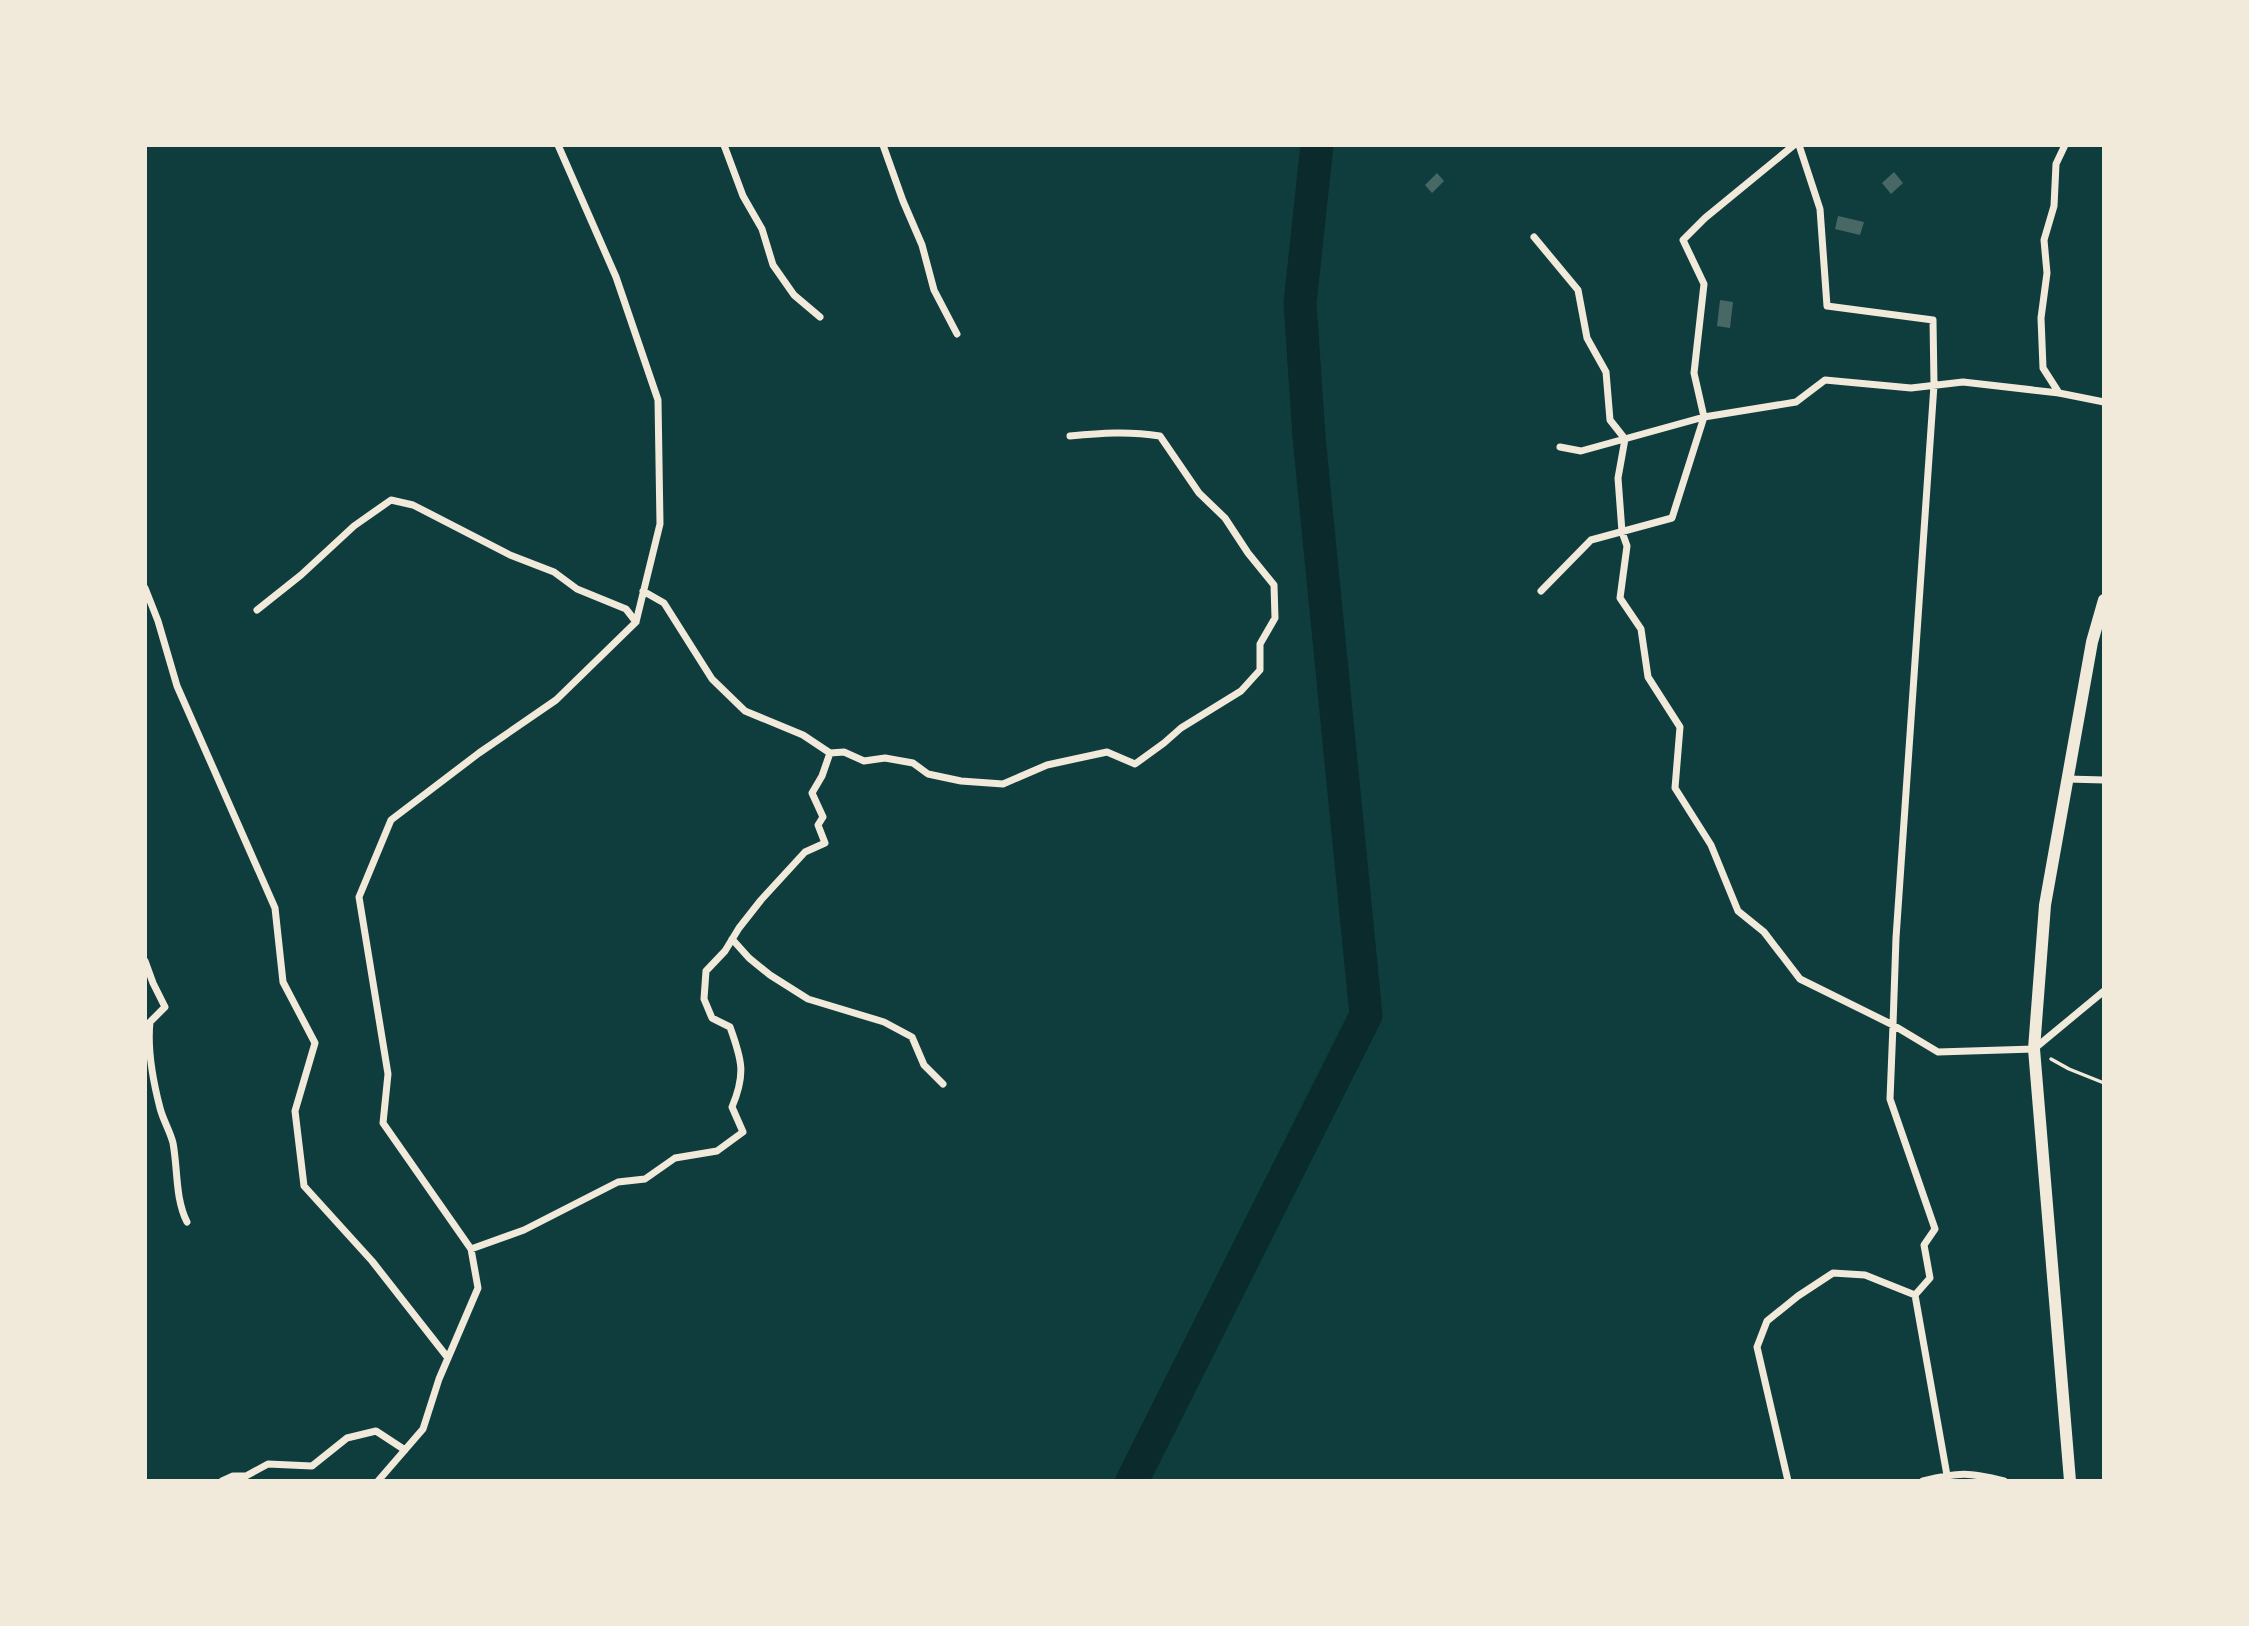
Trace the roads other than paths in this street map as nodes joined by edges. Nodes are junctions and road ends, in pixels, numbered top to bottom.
1 (558, 145) edge
2 (724, 145) edge
3 (883, 145) edge
4 (1797, 145) edge
5 (2065, 145) edge
6 (1534, 237) dead end
7 (820, 317) dead end
8 (957, 334) dead end
9 (1934, 385) junction
10 (2059, 393) junction
11 (2104, 402) edge
12 (1704, 417) junction
13 (1070, 436) dead end
14 (1625, 439) junction
15 (1560, 447) dead end
16 (1622, 532) junction
17 (145, 588) edge
18 (643, 591) junction
19 (1541, 591) dead end
20 (2104, 600) edge
21 (257, 610) dead end
22 (636, 622) junction
23 (830, 753) junction
24 (2067, 779) junction
25 (2104, 780) edge
26 (732, 939) junction
27 (145, 961) edge
28 (2104, 991) edge
29 (1893, 1025) junction
30 (2034, 1049) junction
31 (943, 1084) dead end
32 (187, 1222) dead end
33 (471, 1249) junction
34 (1915, 1295) junction
35 (448, 1358) junction
36 (405, 1450) junction
37 (1947, 1478) edge
38 (222, 1481) edge
39 (378, 1481) edge
40 (1788, 1481) edge
41 (1923, 1481) edge
42 (2004, 1481) edge
43 (2070, 1481) edge

1 - 18 street
2 - 7 street
3 - 8 street
4 - 9 street
4 - 12 street
5 - 10 street
6 - 14 street
9 - 10 street
9 - 12 street
9 - 29 street
10 - 11 street
12 - 14 street
12 - 16 street
13 - 23 street
14 - 15 street
14 - 16 street
16 - 19 street
16 - 29 street
17 - 35 street
18 - 22 street
18 - 23 street
20 - 24 street
21 - 22 street
22 - 33 street
23 - 26 street
24 - 25 street
24 - 30 street
26 - 31 street
26 - 33 street
27 - 32 street
28 - 30 street
29 - 30 street
29 - 34 street
30 - 43 street
33 - 35 street
34 - 37 street
34 - 40 street
35 - 36 street
36 - 38 street
36 - 39 street
37 - 41 street
37 - 42 street

